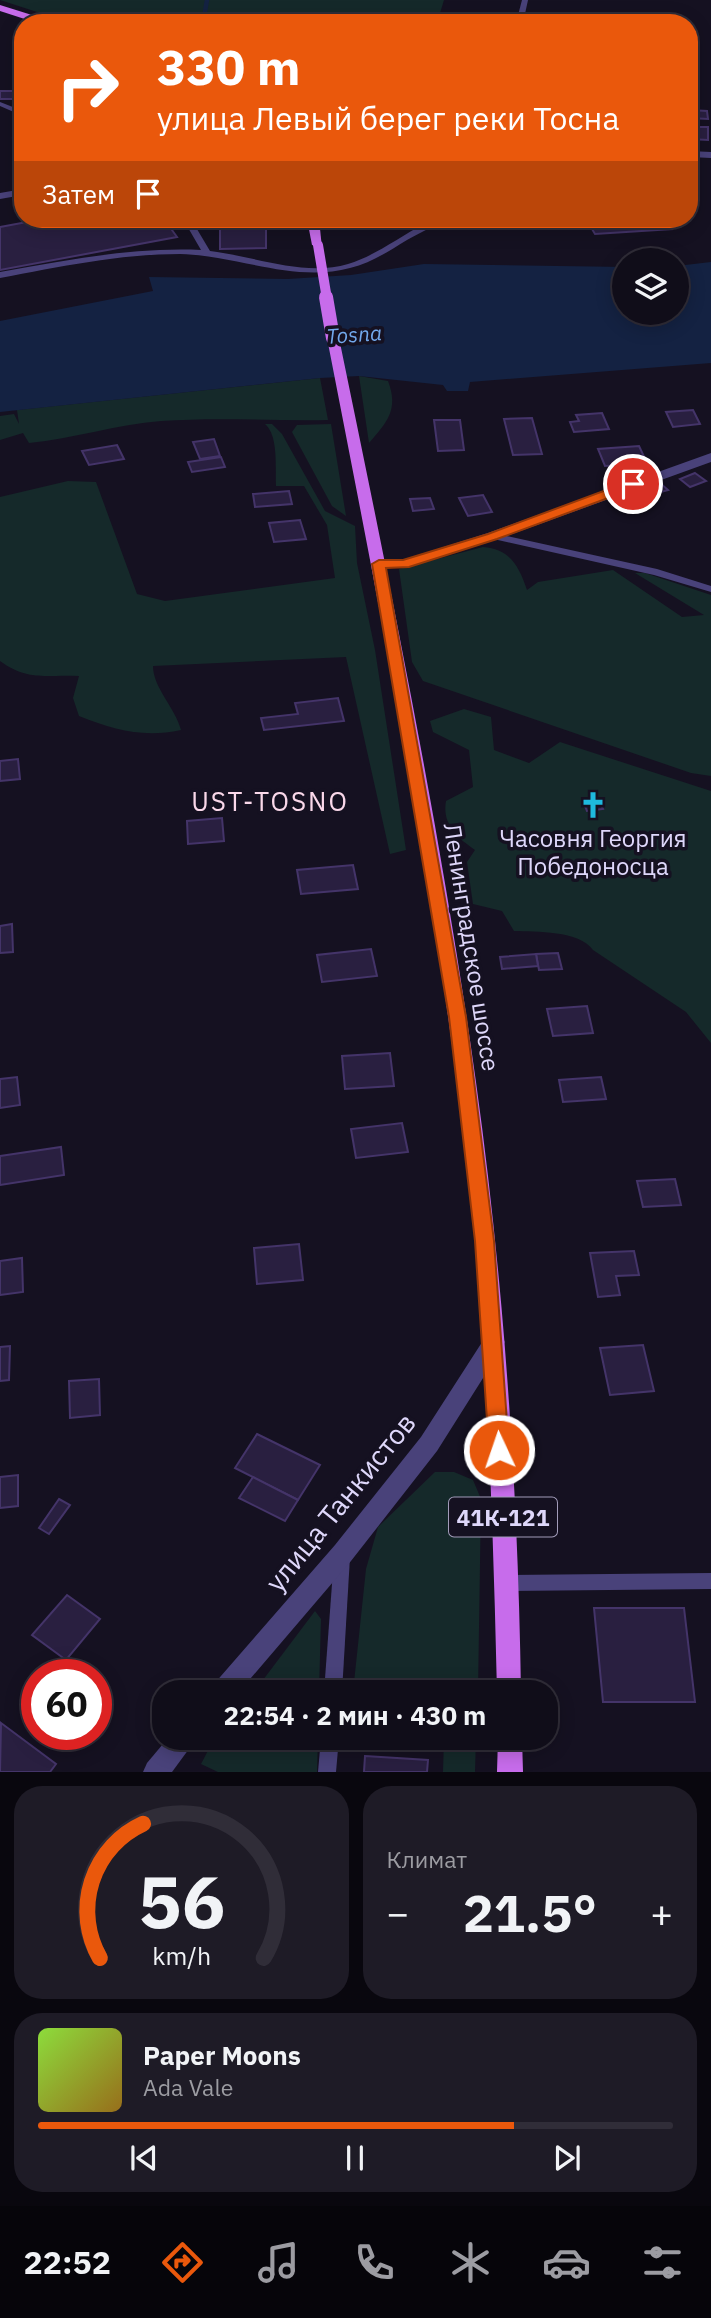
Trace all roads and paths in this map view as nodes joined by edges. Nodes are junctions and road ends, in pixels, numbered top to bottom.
1 (0, 8) edge
2 (19, 14) edge
3 (192, 228) edge
4 (315, 228) edge
5 (418, 228) edge
6 (413, 230) joint
7 (207, 253) junction
8 (0, 275) edge
9 (711, 457) edge
10 (492, 536) junction
11 (379, 564) junction
12 (711, 589) edge
13 (494, 1342) junction
14 (342, 1553) junction
15 (711, 1581) edge
16 (506, 1584) junction
17 (233, 1680) edge
18 (334, 1680) edge
19 (509, 1680) edge
20 (174, 1750) edge
21 (329, 1750) edge
22 (510, 1750) edge
23 (156, 1772) edge
24 (327, 1772) edge
25 (510, 1772) edge

1 - 2 main road
3 - 7 lane
4 - 11 main road, Ленинградское шоссе / 41К-121, bridge
5 - 6 lane
6 - 7 lane
7 - 8 lane
9 - 10 street
10 - 11 street
10 - 12 lane
11 - 13 main road, Ленинградское шоссе / 41К-121
13 - 14 street, улица Танкистов
13 - 16 main road, Ленинградское шоссе / 41К-121
14 - 17 street, улица Танкистов
14 - 18 lane
15 - 16 lane
16 - 19 main road, Ленинградское шоссе / 41К-121
20 - 23 street
21 - 24 lane
22 - 25 main road

